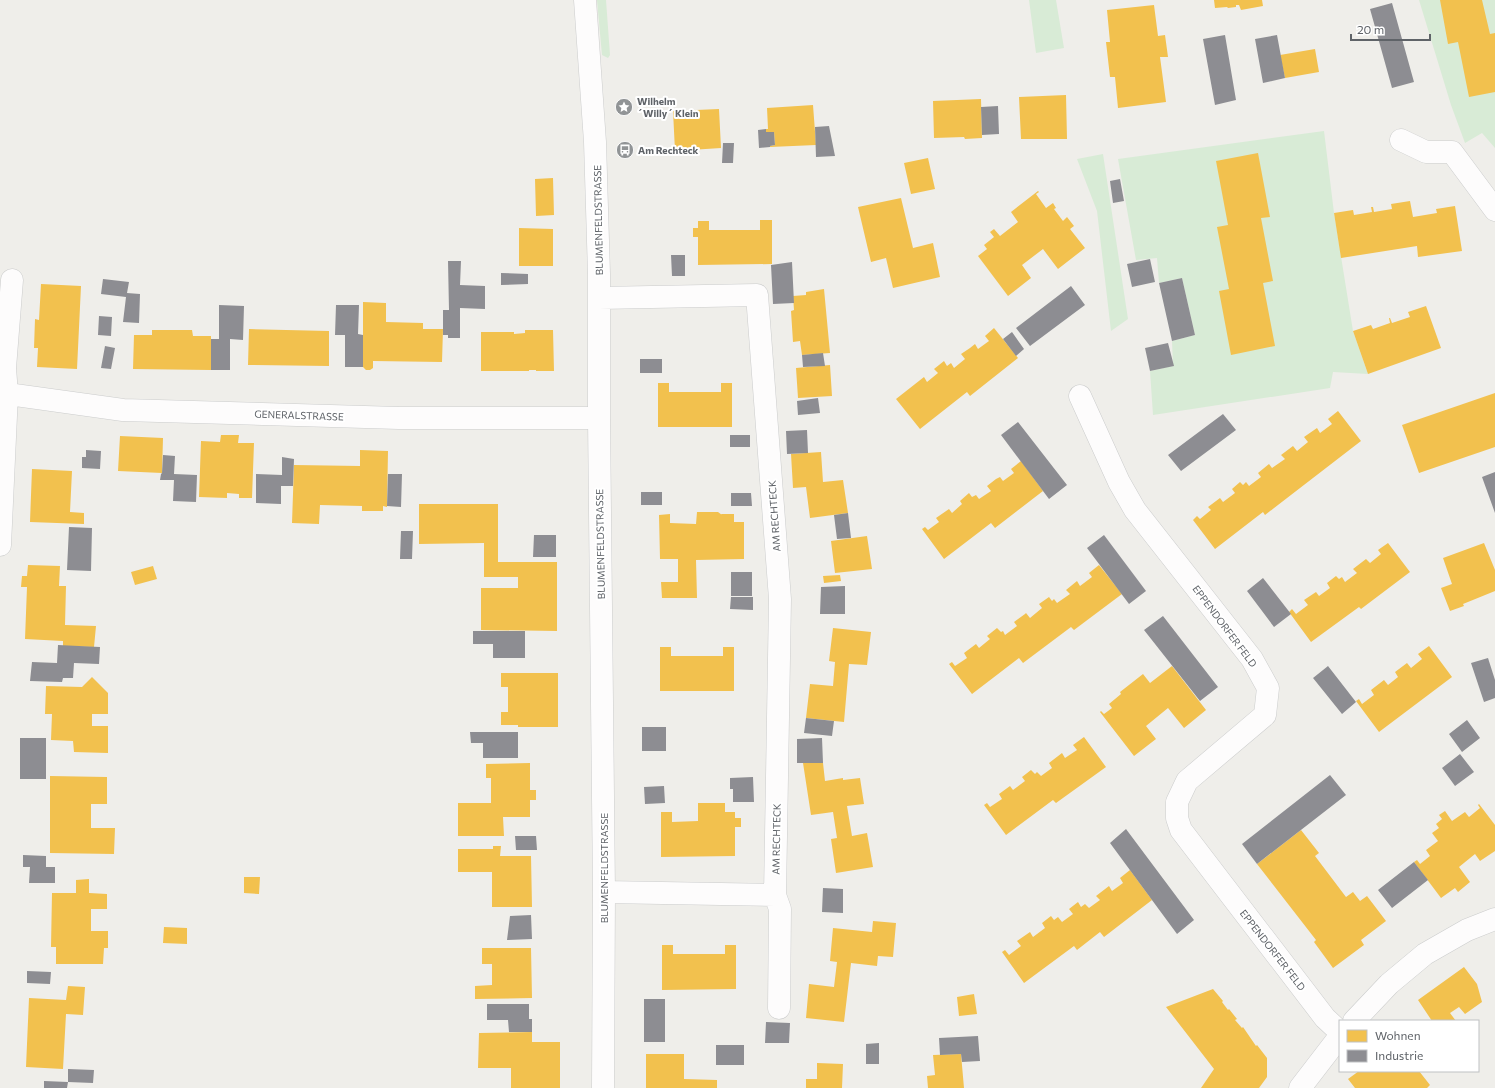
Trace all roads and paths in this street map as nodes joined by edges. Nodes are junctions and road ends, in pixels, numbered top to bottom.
1 (585, 0) edge
2 (1401, 140) dead end
3 (1495, 210) edge
4 (12, 280) dead end
5 (599, 298) junction
6 (4, 394) edge
7 (1080, 396) dead end
8 (598, 418) junction
9 (0, 545) edge
10 (604, 892) junction
11 (776, 895) junction
12 (1495, 919) edge
13 (779, 1008) dead end
14 (1355, 1020) edge
15 (1339, 1031) edge
16 (1339, 1037) edge
17 (602, 1088) edge
18 (1300, 1088) edge

1 - 5 street, BLUMENFELDSTRASSE
2 - 3 street
4 - 6 street
5 - 8 street, BLUMENFELDSTRASSE
5 - 11 street, AM RECHTECK
6 - 8 street, GENERALSTRASSE
6 - 9 street
7 - 15 street, EPPENDORFER FELD
8 - 10 street, BLUMENFELDSTRASSE
10 - 11 street
10 - 17 street, BLUMENFELDSTRASSE
11 - 13 street, AM RECHTECK
12 - 14 street
16 - 18 street

